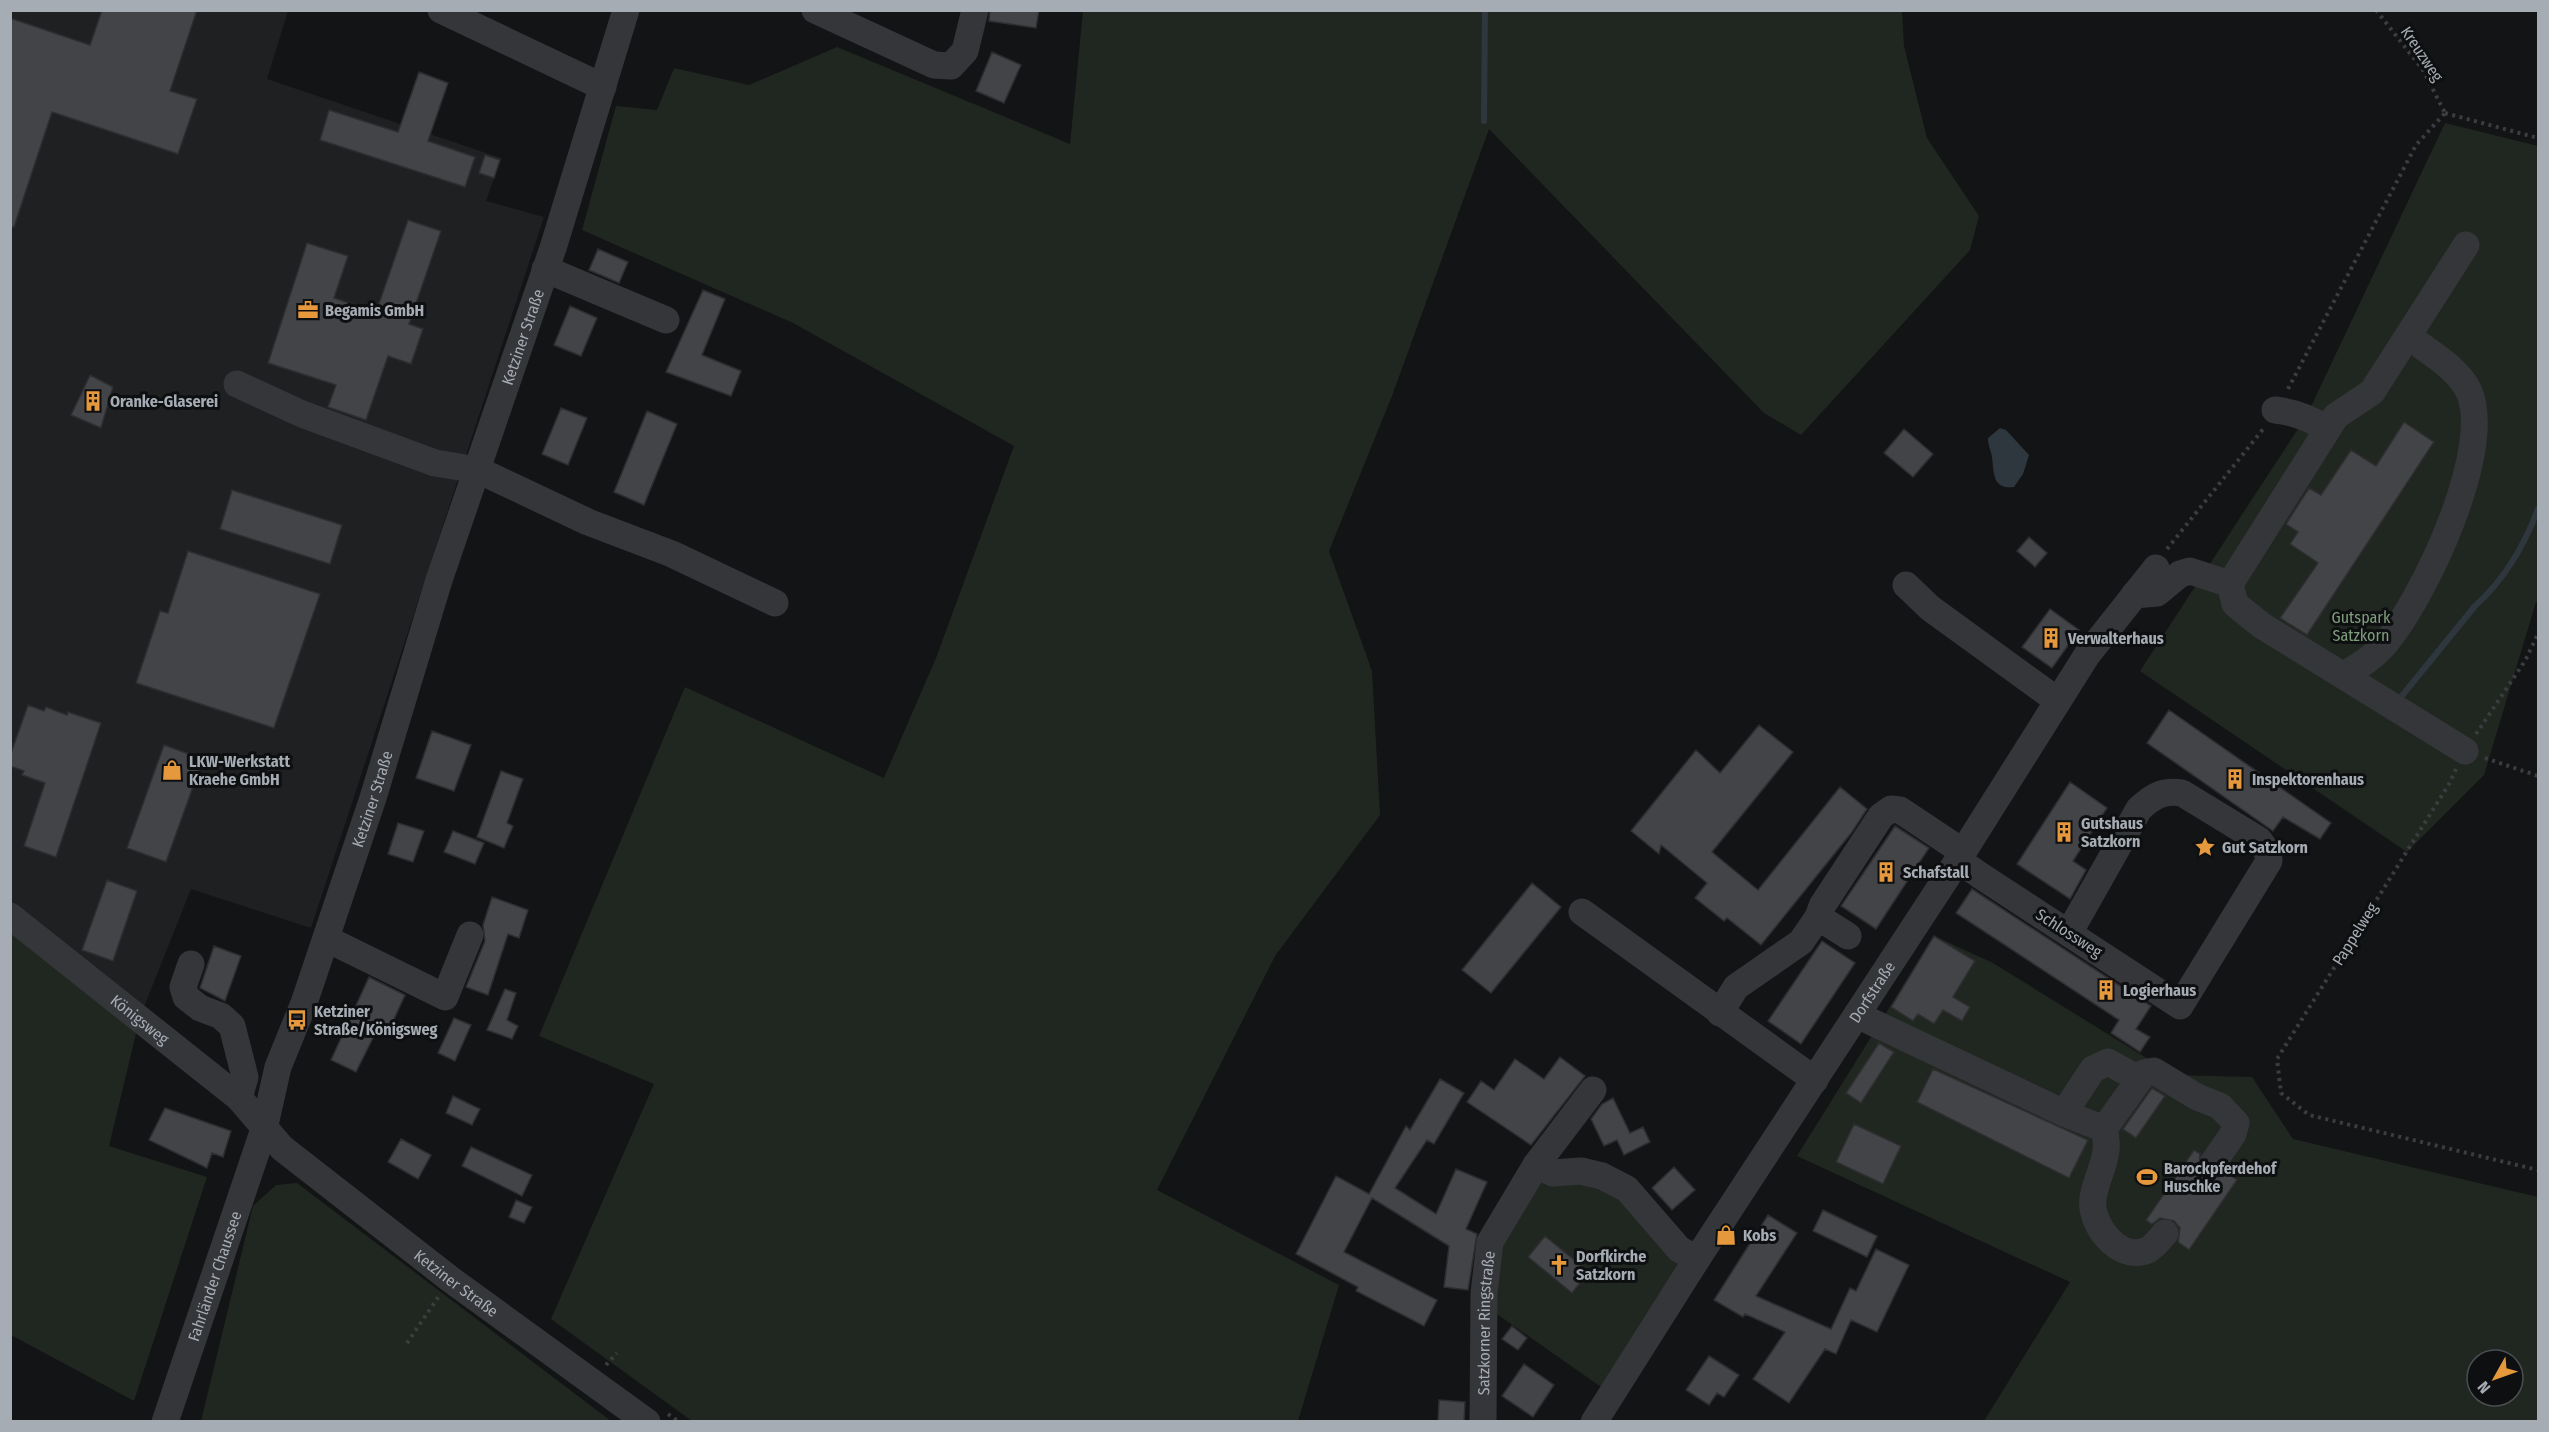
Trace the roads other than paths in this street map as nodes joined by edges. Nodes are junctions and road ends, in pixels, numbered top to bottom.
1 (441, 10) edge
2 (626, 10) edge
3 (815, 10) edge
4 (975, 10) edge
5 (603, 87) junction
6 (2466, 245) dead end
7 (545, 269) junction
8 (666, 320) dead end
9 (2408, 336) junction
10 (237, 384) dead end
11 (2275, 410) road end
12 (2327, 429) junction
13 (478, 470) junction
14 (2156, 567) road end
15 (2230, 584) junction
16 (1906, 585) dead end
17 (2134, 595) junction
18 (775, 603) dead end
19 (2343, 675) junction
20 (2058, 701) junction
21 (2464, 751) road end
22 (1960, 856) junction
23 (1582, 912) dead end
24 (10, 916) edge
25 (1818, 917) junction
26 (2069, 933) junction
27 (470, 935) dead end
28 (1848, 936) dead end
29 (327, 939) junction
30 (191, 964) dead end
31 (1719, 1013) junction
32 (1857, 1015) junction
33 (2139, 1079) junction
34 (1815, 1080) junction
35 (1593, 1090) dead end
36 (239, 1098) junction
37 (2064, 1113) junction
38 (264, 1129) junction
39 (2104, 1129) junction
40 (2213, 1163) dead end
41 (1536, 1165) junction
42 (2165, 1233) dead end
43 (1696, 1259) junction
44 (165, 1422) edge
45 (646, 1422) edge
46 (1483, 1422) edge
47 (1594, 1422) edge

1 - 5 street
2 - 5 street, Ketziner Straße
3 - 4 street
5 - 7 street, Ketziner Straße
6 - 9 street
7 - 8 street
7 - 13 street, Ketziner Straße
9 - 12 street
9 - 19 street
10 - 13 street
11 - 12 street
12 - 15 street
13 - 18 street
13 - 29 street, Ketziner Straße
14 - 17 street, Dorfstraße
15 - 17 street
15 - 19 street
16 - 20 street
17 - 20 street, Dorfstraße
19 - 21 street
20 - 22 street, Dorfstraße
22 - 25 street, Schlossweg
22 - 26 street, Schlossweg
22 - 32 street, Dorfstraße
23 - 31 street
24 - 36 street, Königsweg
25 - 28 street
25 - 31 street
26 - 26 street, Schlossweg
27 - 29 street
29 - 38 street, Ketziner Straße
30 - 36 street
31 - 34 street
32 - 34 street, Dorfstraße
32 - 37 street
33 - 37 street
33 - 39 street
33 - 40 street
34 - 43 street, Dorfstraße
35 - 41 street, Satzkorner Ringstraße
36 - 38 street, Königsweg
37 - 39 street
38 - 44 street, Fahrländer Chaussee
38 - 45 street, Ketziner Straße
39 - 42 street
41 - 43 street
41 - 46 street, Satzkorner Ringstraße
43 - 47 street, Dorfstraße

